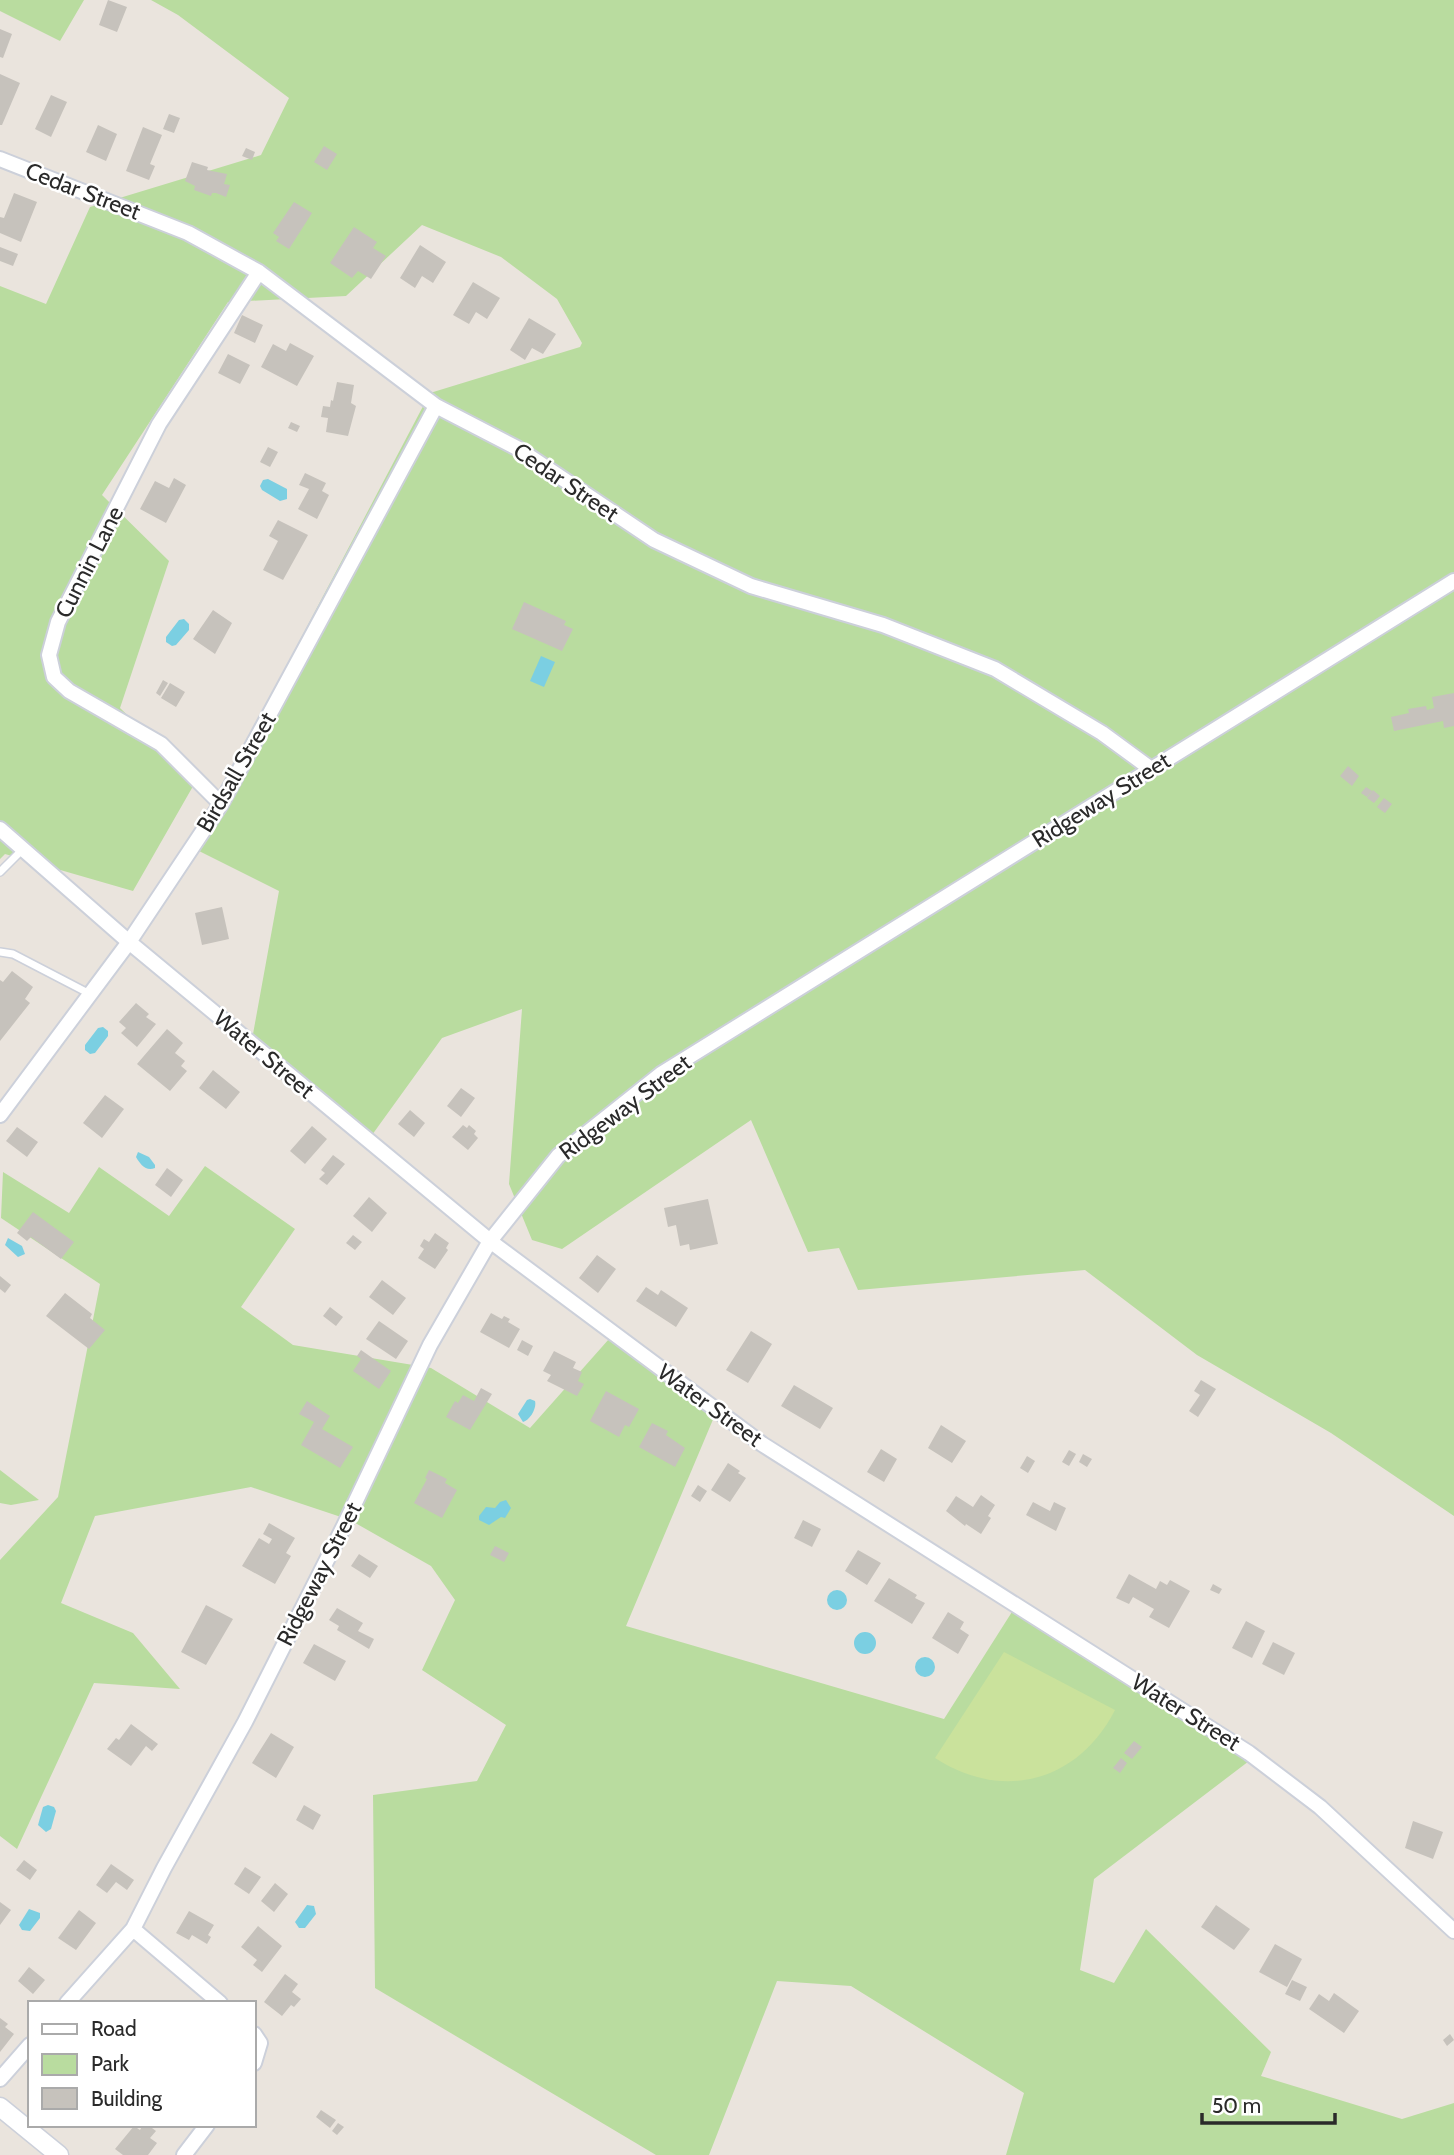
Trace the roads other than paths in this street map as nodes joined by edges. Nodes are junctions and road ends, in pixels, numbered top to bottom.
1 (0, 159) edge
2 (259, 272) junction
3 (436, 406) junction
4 (1454, 581) edge
5 (1151, 769) junction
6 (221, 804) junction
7 (0, 829) edge
8 (23, 849) junction
9 (0, 872) edge
10 (130, 942) junction
11 (0, 952) edge
12 (90, 995) junction
13 (0, 1115) edge
14 (490, 1241) junction
15 (133, 1929) junction
16 (1454, 1931) edge
17 (69, 2001) edge
18 (218, 2001) edge
19 (256, 2037) edge
20 (28, 2047) edge
21 (256, 2056) edge
22 (0, 2079) edge
23 (0, 2107) edge
24 (205, 2127) edge
25 (59, 2155) edge
26 (184, 2155) edge

1 - 2 street, Cedar Street
2 - 3 street, Cedar Street
2 - 6 street, Cunnin Lane
3 - 5 street, Cedar Street
3 - 6 street, Birdsall Street
4 - 5 street, Ridgeway Street
5 - 14 street, Ridgeway Street
6 - 10 street, Birdsall Street
7 - 8 street, Water Street
8 - 9 lane
8 - 10 street, Water Street
10 - 12 street, Birdsall Street
10 - 14 street, Water Street
11 - 12 lane
12 - 13 street, Birdsall Street
14 - 15 street, Ridgeway Street
14 - 16 street, Water Street
15 - 17 street, Ridgeway Street
15 - 18 street
19 - 21 street
20 - 22 street
23 - 25 street
24 - 26 street

